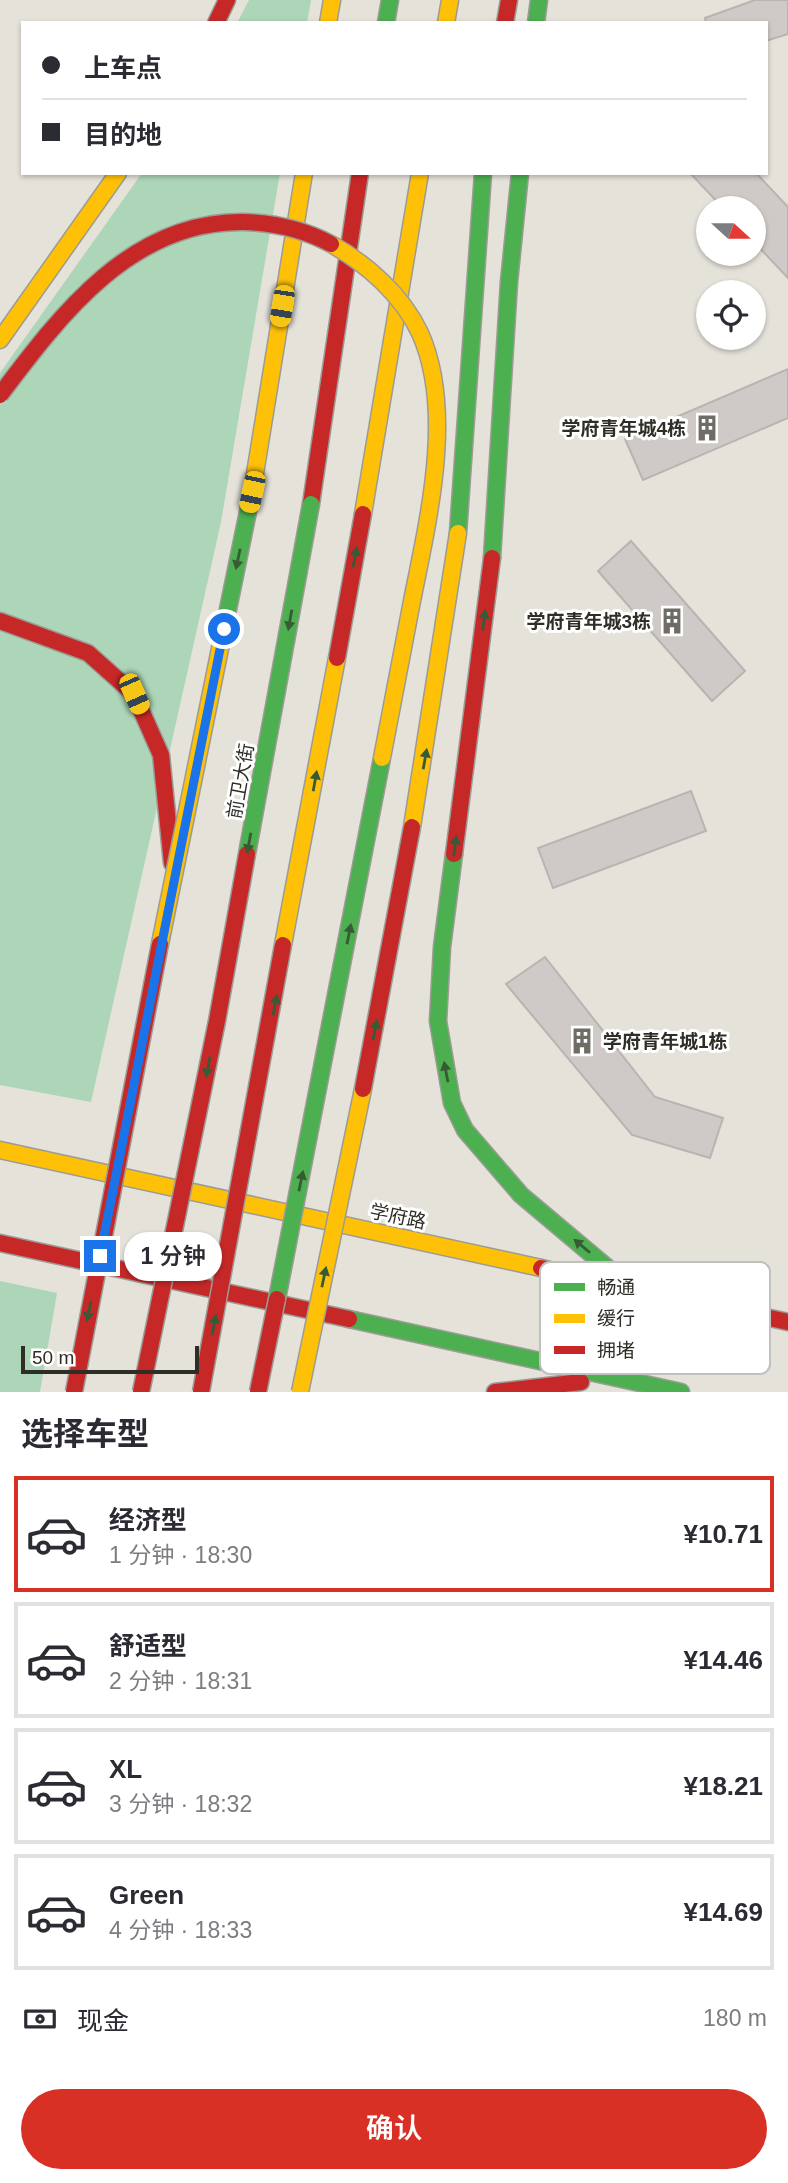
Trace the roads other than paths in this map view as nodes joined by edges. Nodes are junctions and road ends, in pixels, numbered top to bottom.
1 (227, 0) edge
2 (332, 0) edge
3 (390, 0) edge
4 (450, 0) edge
5 (509, 0) edge
6 (539, 0) edge
7 (217, 21) edge
8 (328, 21) edge
9 (386, 21) edge
10 (446, 21) edge
11 (505, 21) edge
12 (536, 21) edge
13 (117, 175) edge
14 (304, 175) edge
15 (360, 175) edge
16 (420, 175) edge
17 (483, 175) edge
18 (520, 175) edge
19 (0, 340) edge
20 (0, 396) edge
21 (0, 621) edge
22 (173, 874) junction
23 (0, 1150) edge
24 (0, 1243) edge
25 (601, 1262) edge
26 (540, 1269) edge
27 (770, 1318) edge
28 (788, 1322) edge
29 (540, 1362) edge
30 (592, 1374) edge
31 (615, 1379) junction
32 (74, 1392) edge
33 (141, 1392) edge
34 (201, 1392) edge
35 (258, 1392) edge
36 (300, 1392) edge
37 (495, 1392) edge
38 (681, 1392) edge

1 - 7 highway
2 - 8 highway
3 - 9 highway
4 - 10 highway
5 - 11 highway
6 - 12 highway
13 - 19 highway
14 -> 22 highway, bridge
15 -> 33 highway, 前卫大街, bridge
34 -> 16 highway, bridge
36 -> 17 highway, bridge
25 -> 18 highway
35 -> 20 highway, bridge
21 - 22 highway
22 -> 32 highway, bridge
23 - 26 highway, 学府路
24 - 29 highway
27 - 28 highway, 学府路
30 - 31 highway
31 - 37 highway
31 - 38 highway

